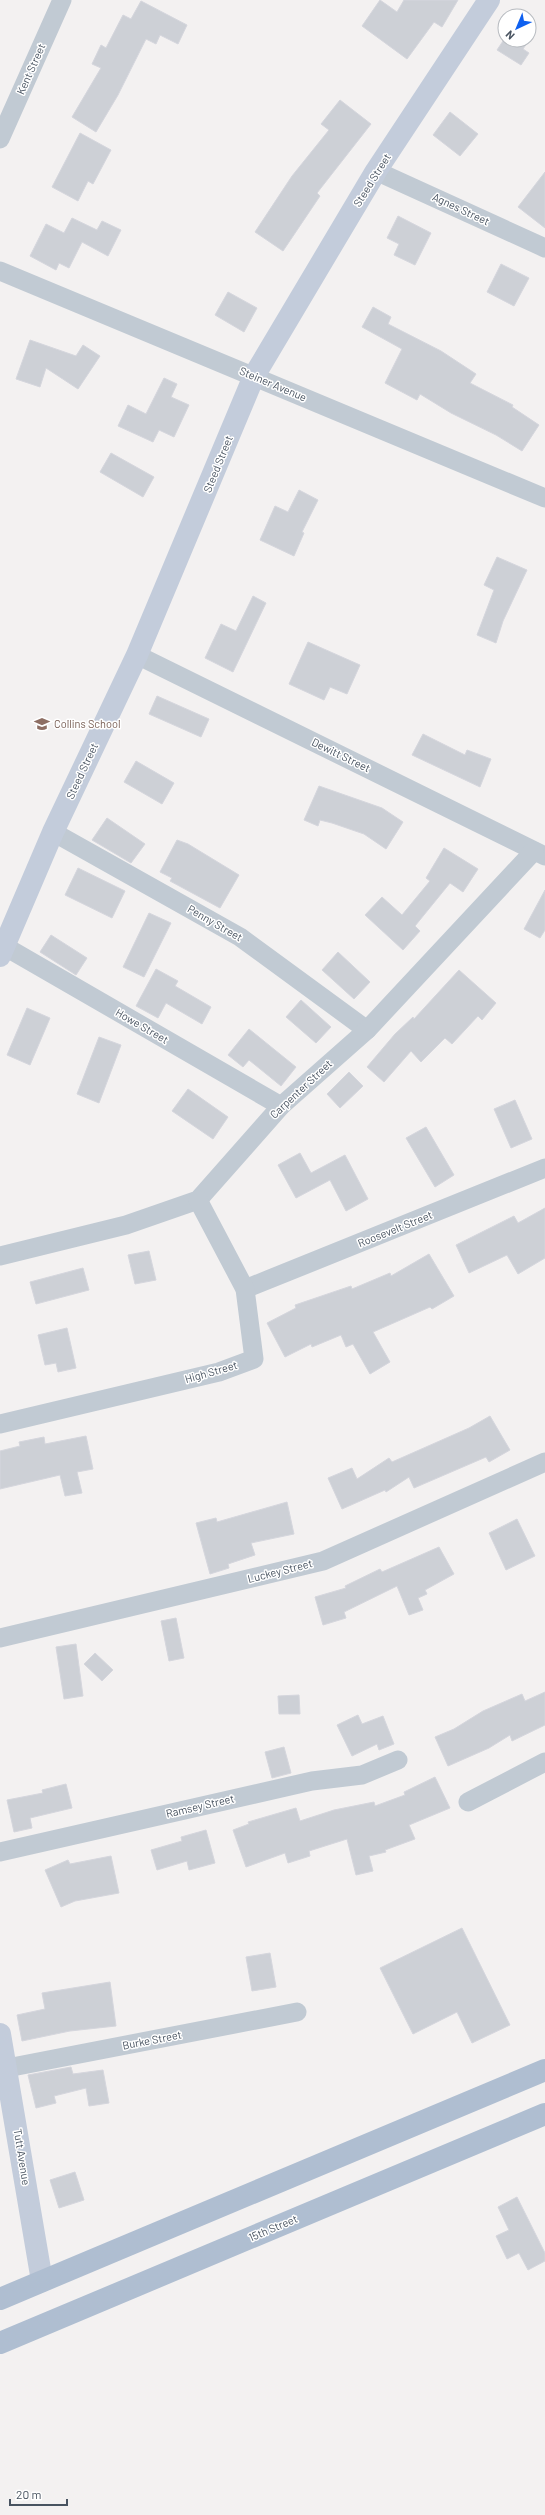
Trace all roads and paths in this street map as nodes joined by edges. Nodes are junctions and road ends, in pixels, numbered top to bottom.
1 (62, 0) edge
2 (489, 0) edge
3 (0, 138) edge
4 (376, 171) junction
5 (545, 248) edge
6 (0, 271) edge
7 (254, 376) junction
8 (545, 498) edge
9 (138, 655) junction
10 (53, 832) junction
11 (539, 853) edge
12 (2, 951) edge
13 (366, 1030) junction
14 (281, 1106) junction
15 (545, 1168) edge
16 (198, 1200) junction
17 (0, 1256) edge
18 (245, 1289) junction
19 (0, 1424) edge
20 (545, 1462) edge
21 (0, 1638) edge
22 (398, 1760) dead end
23 (545, 1762) edge
24 (468, 1802) dead end
25 (0, 1852) edge
26 (297, 2012) dead end
27 (0, 2034) edge
28 (7, 2068) junction
29 (545, 2070) edge
30 (545, 2114) edge
31 (42, 2281) junction
32 (0, 2299) edge
33 (0, 2343) edge

1 - 3 street, Kent Street
2 - 4 street, Steed Street
4 - 5 street, Agnes Street
4 - 7 street, Steed Street
6 - 7 street, Steiner Avenue
7 - 8 street, Steiner Avenue
7 - 9 street, Steed Street
9 - 10 street, Steed Street
9 - 11 street, Dewitt Street
10 - 12 street, Steed Street
10 - 13 street, Penny Street
11 - 13 street, Carpenter Street
12 - 14 street, Howe Street
13 - 14 street, Carpenter Street
14 - 16 street, Carpenter Street
15 - 18 street, Roosevelt Street
16 - 17 street, Carpenter Street
16 - 18 street, High Street
18 - 19 street, High Street
20 - 21 street, Luckey Street
22 - 25 street, Ramsey Street
23 - 24 street
26 - 28 street, Burke Street
27 - 28 street, Tutt Avenue
28 - 31 street, Tutt Avenue
29 - 31 main road
30 - 33 main road, 15th Street
31 - 32 main road

